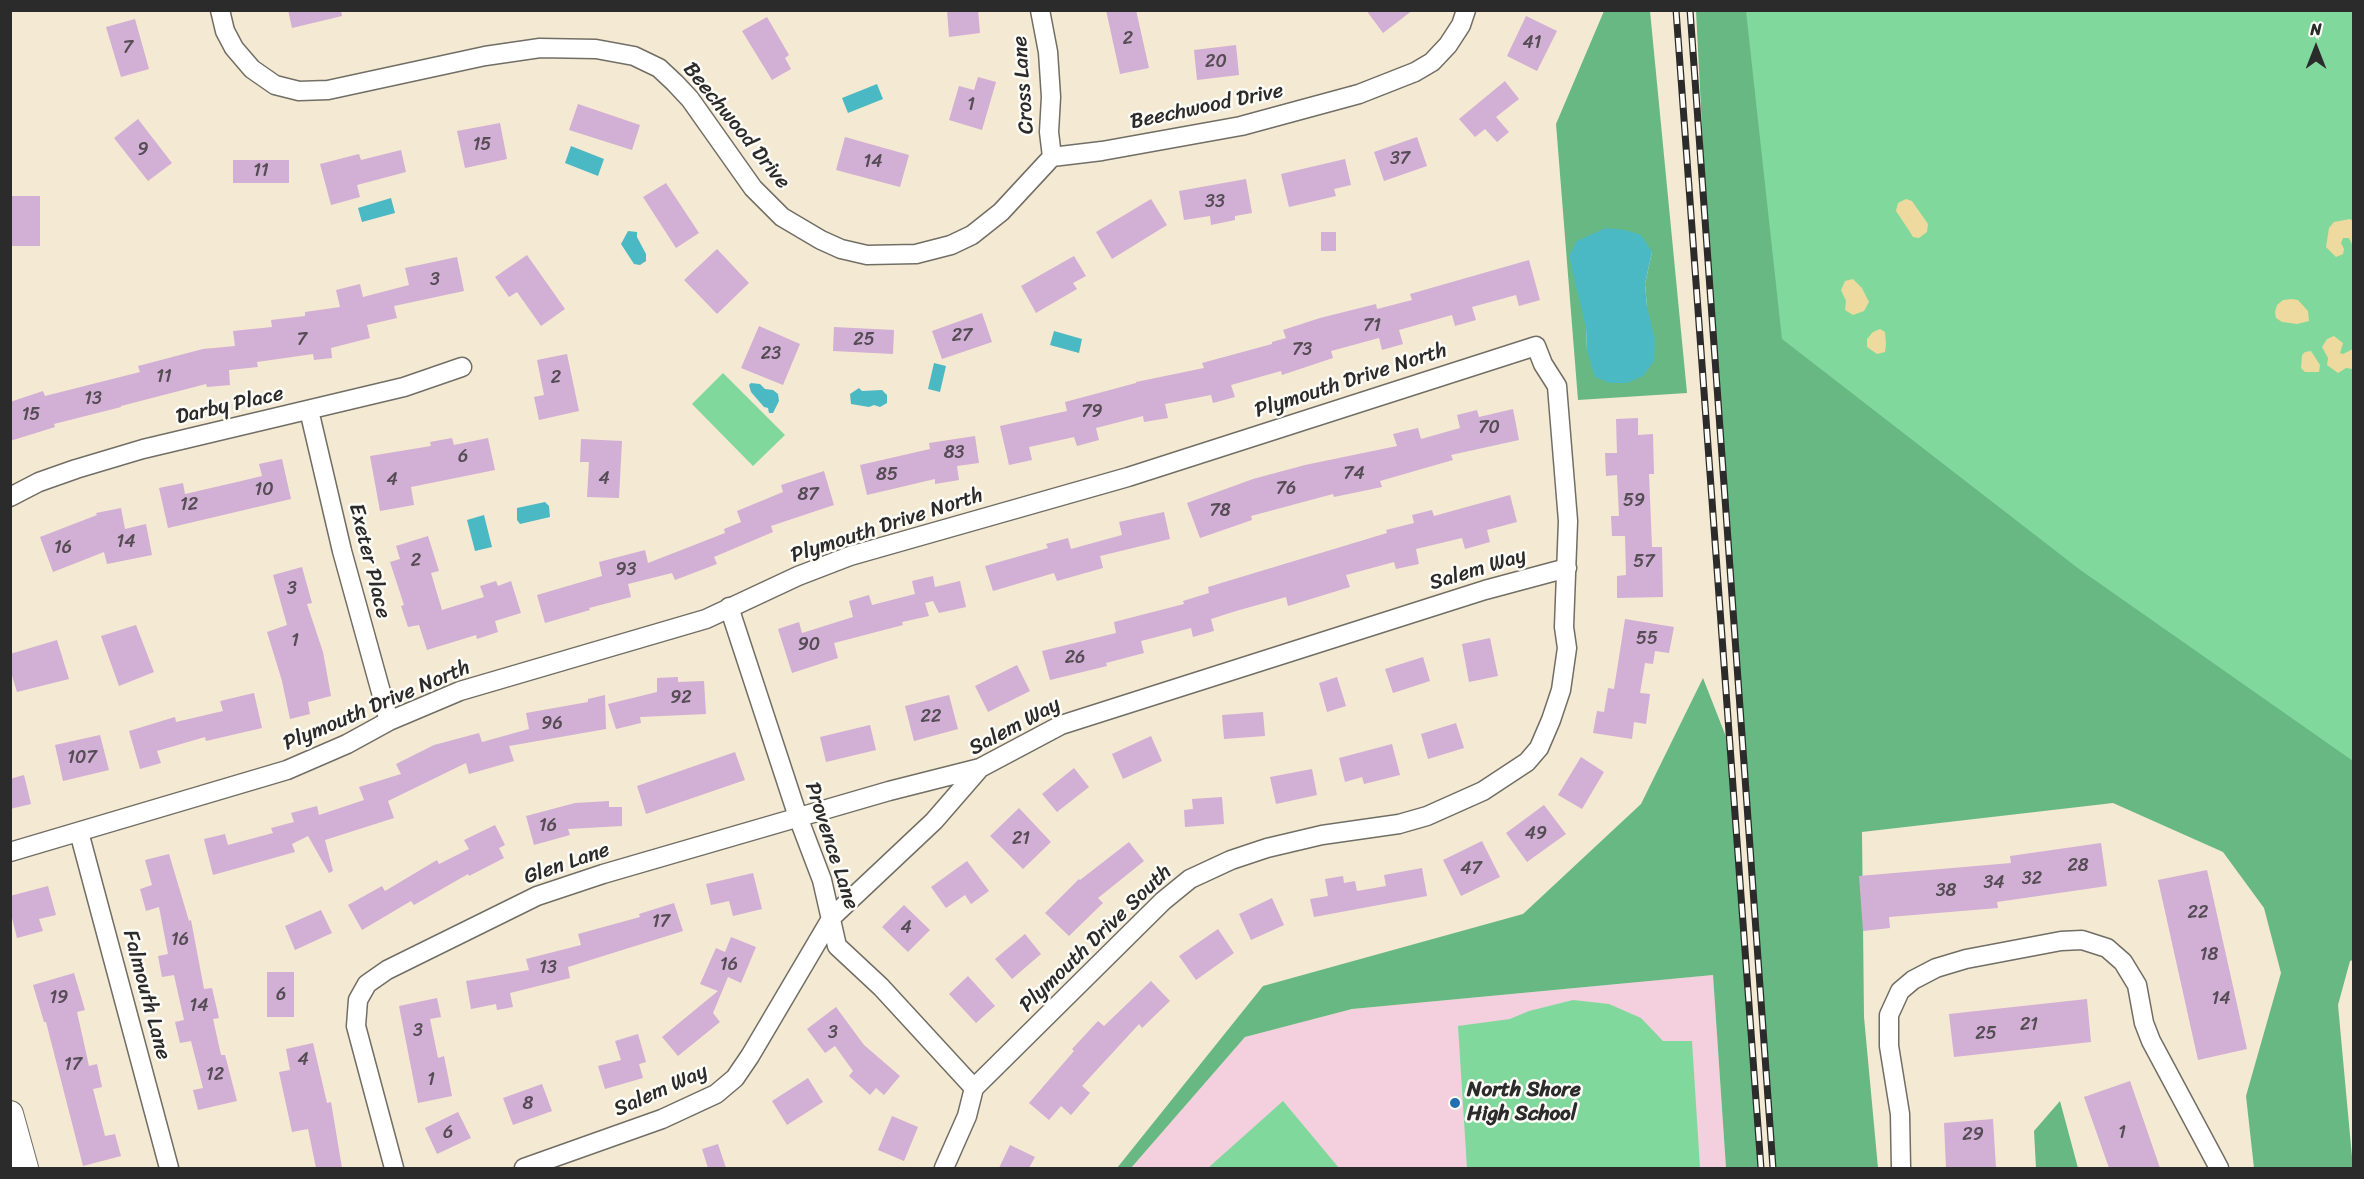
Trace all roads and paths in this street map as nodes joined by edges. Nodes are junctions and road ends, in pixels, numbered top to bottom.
1 (220, 10) edge
2 (1040, 10) edge
3 (1466, 10) edge
4 (1052, 157) junction
5 (462, 368) dead end
6 (309, 410) junction
7 (10, 497) edge
8 (1567, 567) junction
9 (729, 607) junction
10 (389, 722) junction
11 (980, 768) junction
12 (798, 817) junction
13 (79, 832) junction
14 (10, 852) edge
15 (832, 917) junction
16 (974, 1088) junction
17 (10, 1114) edge
18 (25, 1168) edge
19 (169, 1168) edge
20 (394, 1168) edge
21 (524, 1168) edge
22 (944, 1168) edge
23 (1901, 1168) edge
24 (2219, 1168) edge

1 - 4 street, Beechwood Drive
2 - 4 street, Cross Lane
3 - 4 street, Beechwood Drive
5 - 6 street, Darby Place
6 - 7 street, Darby Place
6 - 10 street, Exeter Place
8 - 9 street, Plymouth Drive North
8 - 11 street, Salem Way
8 - 16 street, Plymouth Drive South
9 - 10 street, Plymouth Drive North
9 - 12 street, Provence Lane
10 - 13 street, Plymouth Drive North
11 - 12 street, Glen Lane
11 - 15 street, Salem Way
12 - 15 street, Provence Lane
12 - 20 street, Glen Lane
13 - 14 street, Plymouth Drive North
13 - 19 street, Falmouth Lane
15 - 16 street, Provence Lane
15 - 21 street, Salem Way
16 - 22 street
17 - 18 main road
23 - 24 street

